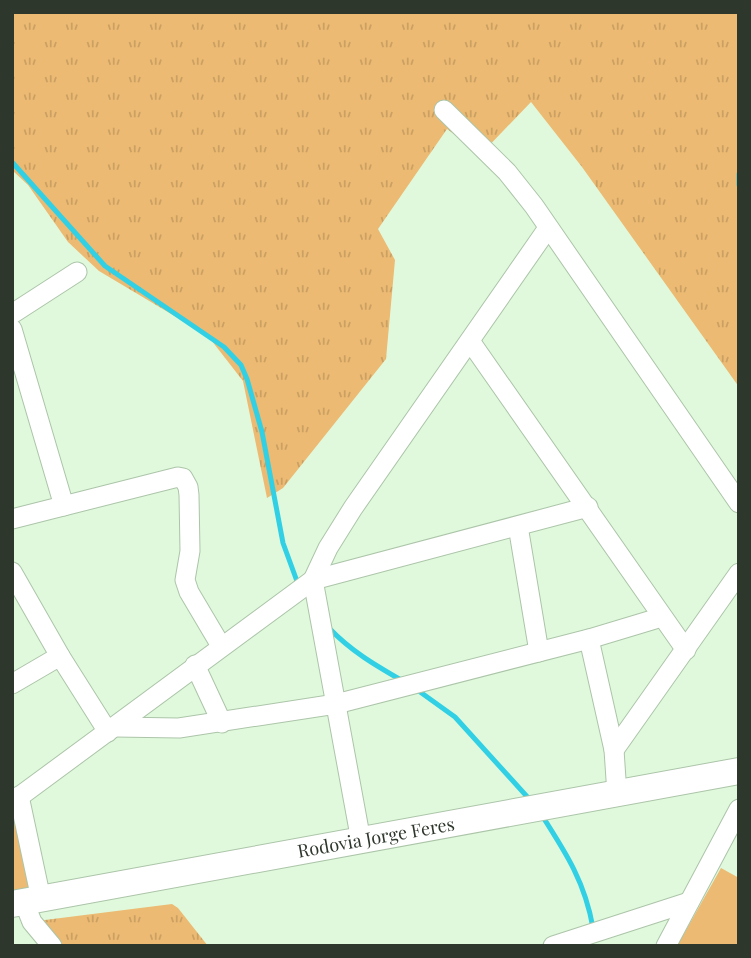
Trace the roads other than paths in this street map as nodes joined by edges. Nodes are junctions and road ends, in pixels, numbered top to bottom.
1 (443, 110) dead end
2 (548, 228) junction
3 (77, 272) dead end
4 (12, 314) edge
5 (12, 329) edge
6 (470, 341) junction
7 (739, 503) edge
8 (64, 506) junction
9 (588, 507) junction
10 (12, 519) edge
11 (518, 526) junction
12 (12, 572) edge
13 (739, 573) edge
14 (313, 580) junction
15 (662, 617) junction
16 (589, 639) junction
17 (221, 646) junction
18 (686, 650) junction
19 (539, 652) junction
20 (60, 656) junction
21 (195, 665) junction
22 (12, 684) edge
23 (336, 704) junction
24 (222, 723) junction
25 (112, 730) junction
26 (614, 750) junction
27 (738, 773) edge
28 (617, 794) junction
29 (16, 799) edge
30 (739, 809) edge
31 (361, 841) junction
32 (26, 901) edge
33 (689, 902) junction
34 (52, 946) edge
35 (553, 946) edge
36 (666, 946) edge

1 - 2 street
2 - 6 street
2 - 7 street
3 - 4 street
5 - 8 street
6 - 9 street
6 - 14 street
8 - 10 street
8 - 17 street
9 - 11 street
9 - 15 street
11 - 14 street
11 - 19 street
12 - 20 street
13 - 18 street
14 - 17 street
14 - 23 street
15 - 16 street
15 - 18 street
16 - 19 street
16 - 26 street
17 - 21 street
18 - 26 street
19 - 23 street
20 - 22 street
20 - 25 street
21 - 24 street
21 - 25 street
23 - 24 street
23 - 31 street
24 - 25 street
25 - 29 street
26 - 28 street
27 - 28 main road, Rodovia Jorge Feres
28 - 31 main road, Rodovia Jorge Feres
29 - 32 street
30 - 33 street
31 - 32 main road, Rodovia Jorge Feres
32 - 34 street
33 - 35 street
33 - 36 street

